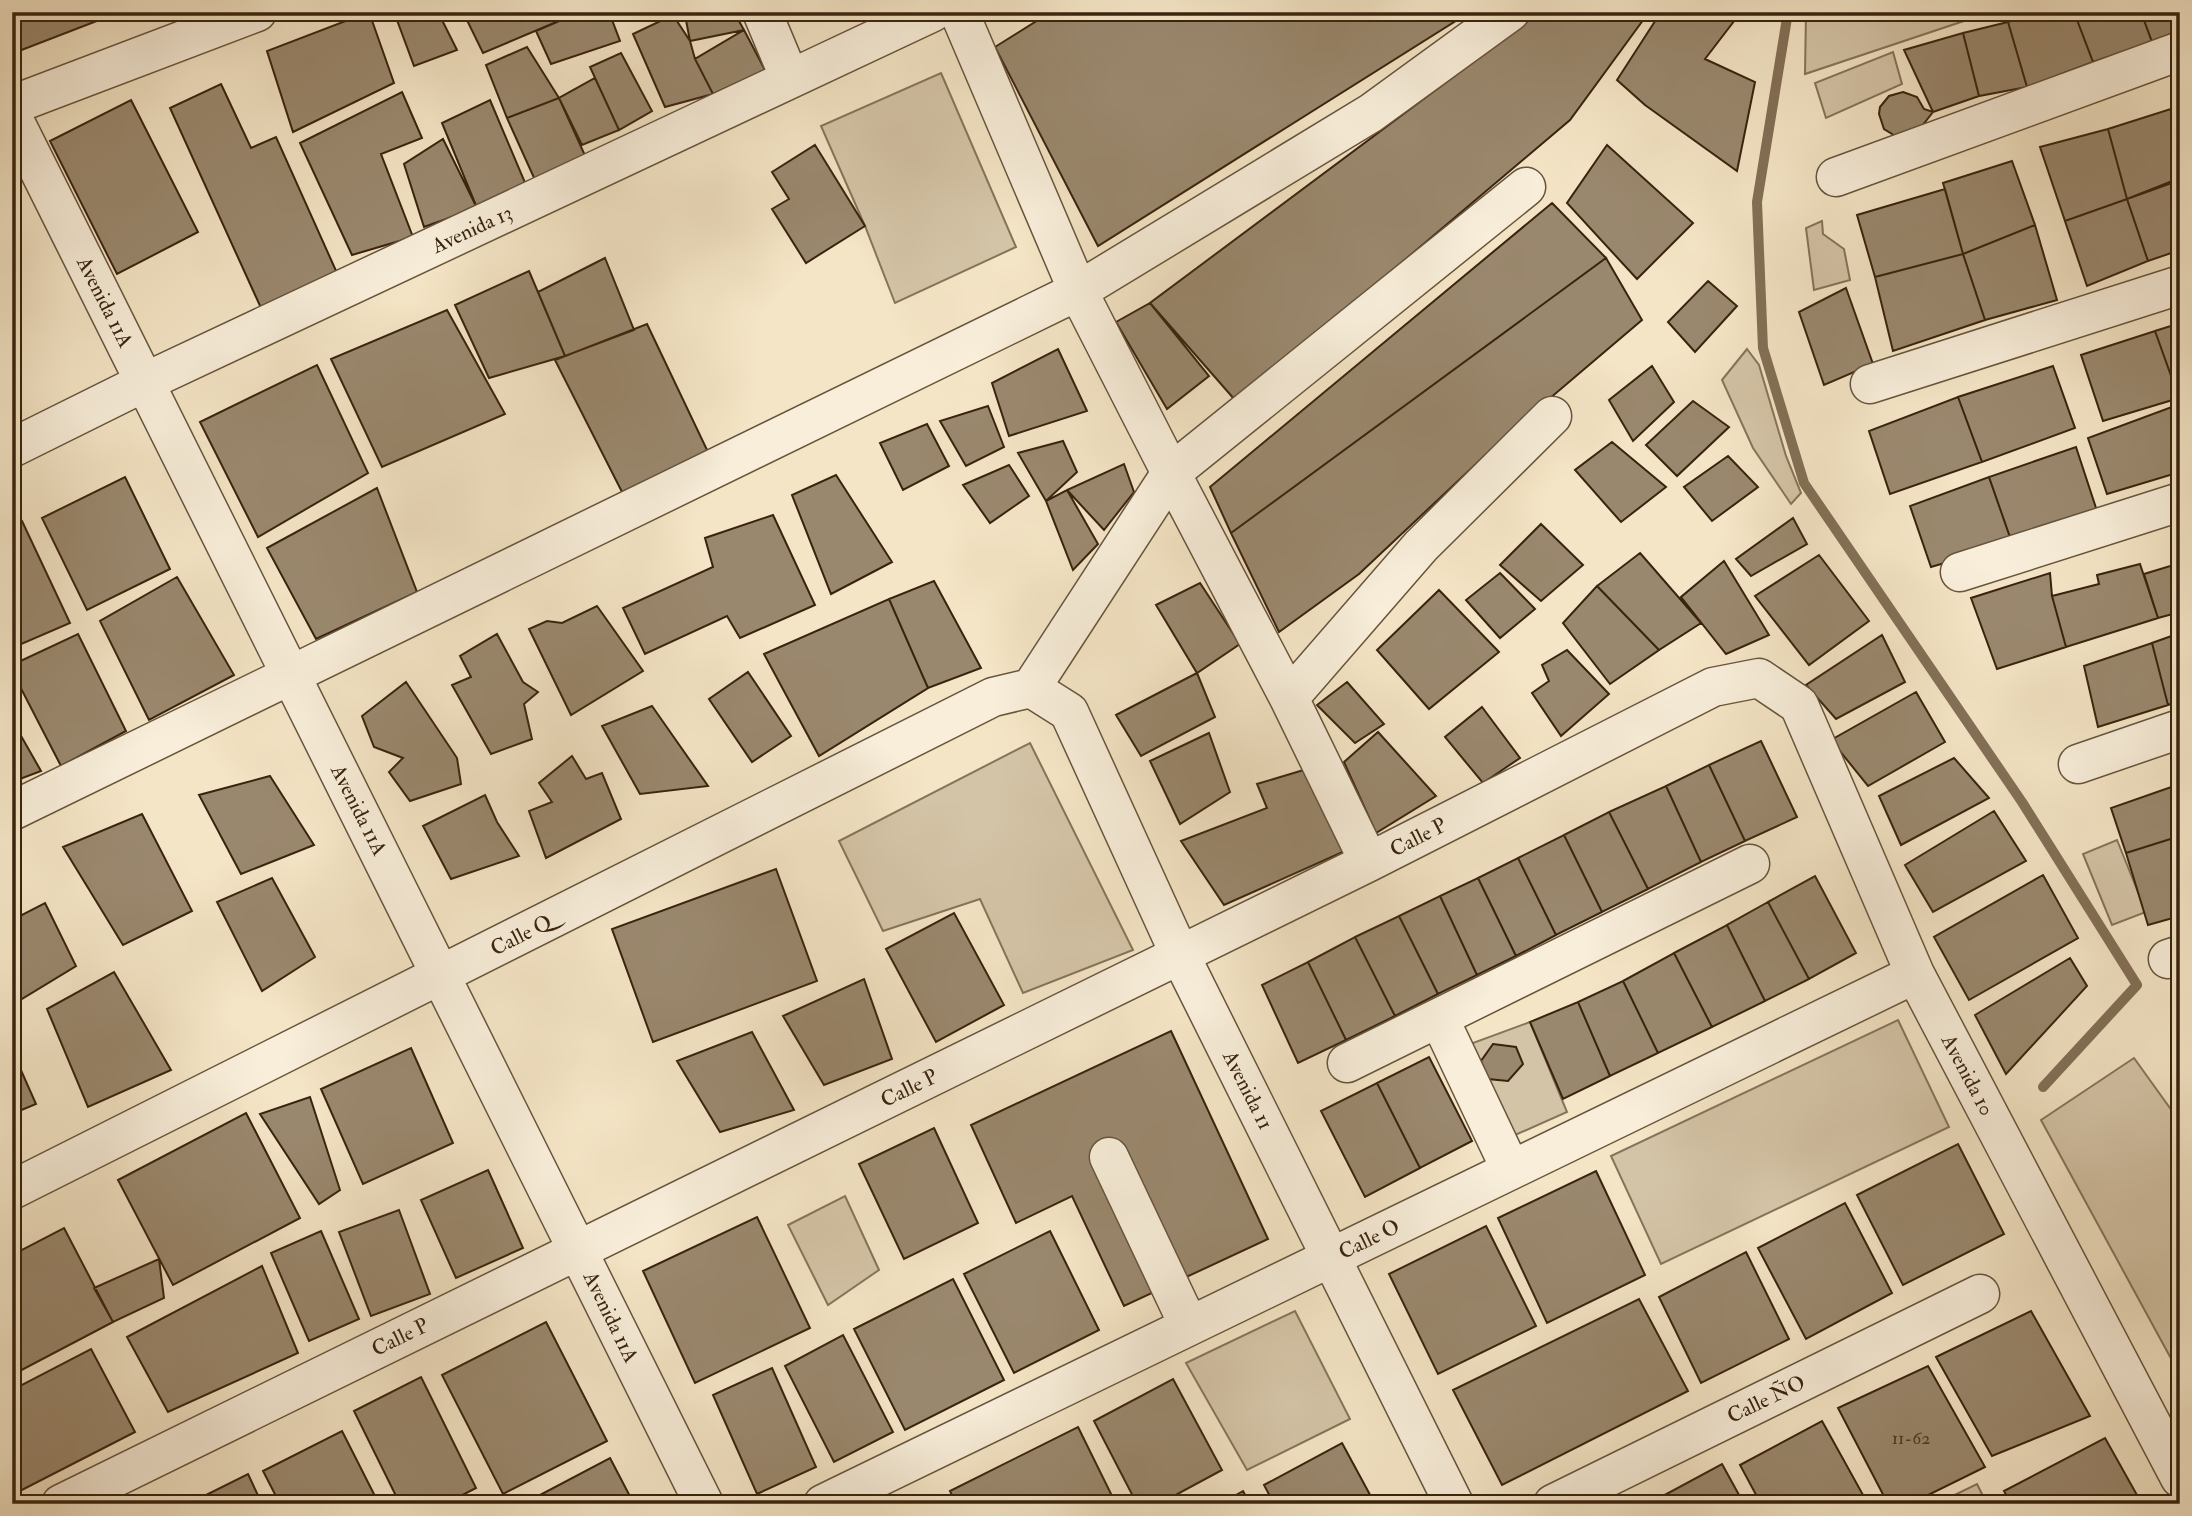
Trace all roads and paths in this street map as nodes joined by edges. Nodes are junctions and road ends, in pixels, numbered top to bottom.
1 (257, 12) edge
2 (762, 12) edge
3 (933, 12) edge
4 (959, 12) edge
5 (1510, 12) edge
6 (2180, 51) edge
7 (790, 79) junction
8 (12, 105) edge
9 (12, 116) edge
10 (1836, 177) dead end
11 (1526, 187) dead end
12 (2180, 285) edge
13 (1078, 291) junction
14 (145, 382) junction
15 (1870, 384) dead end
16 (1552, 416) dead end
17 (12, 449) edge
18 (1171, 473) junction
19 (2180, 502) edge
20 (1960, 572) dead end
21 (291, 675) junction
22 (1759, 678) joint
23 (1031, 688) junction
24 (1289, 698) junction
25 (2180, 729) edge
26 (2078, 764) dead end
27 (12, 811) edge
28 (1369, 862) junction
29 (1750, 863) dead end
30 (1180, 955) junction
31 (1915, 974) junction
32 (441, 975) junction
33 (1439, 1018) junction
34 (1347, 1063) dead end
35 (1109, 1157) dead end
36 (1511, 1170) junction
37 (12, 1190) edge
38 (578, 1250) junction
39 (1331, 1257) junction
40 (1980, 1294) dead end
41 (1189, 1326) junction
42 (2180, 1478) edge
43 (61, 1504) edge
44 (704, 1504) edge
45 (823, 1504) edge
46 (1454, 1504) edge
47 (1553, 1504) edge

1 - 8 street
2 - 7 street
3 - 7 street, Avenida 13
4 - 13 street
5 - 13 street
6 - 10 street
7 - 14 street, Avenida 13
9 - 14 street, Avenida 11A
11 - 18 street
12 - 15 street
13 - 18 street
13 - 21 street
14 - 17 street, Avenida 13
14 - 21 street, Avenida 11A
16 - 24 street
18 - 23 street
18 - 24 street
19 - 20 street
21 - 27 street
21 - 32 street, Avenida 11A
22 - 28 street, Calle P
22 - 31 street, Avenida 10
23 - 30 street, Avenida 11
23 - 32 street, Calle Q
24 - 28 street
25 - 26 street
28 - 30 street, Calle P
29 - 33 street
30 - 38 street, Calle P
30 - 39 street, Avenida 11
31 - 36 street, Calle O
31 - 42 street, Avenida 10
32 - 37 street, Calle Q
32 - 38 street, Avenida 11A
33 - 34 street
33 - 36 street
35 - 41 street
36 - 39 street, Calle O
38 - 43 street, Calle P
38 - 44 street, Avenida 11A
39 - 41 street, Calle O
39 - 46 street, Avenida 11
40 - 47 street, Calle ÑO
41 - 45 street, Calle O

